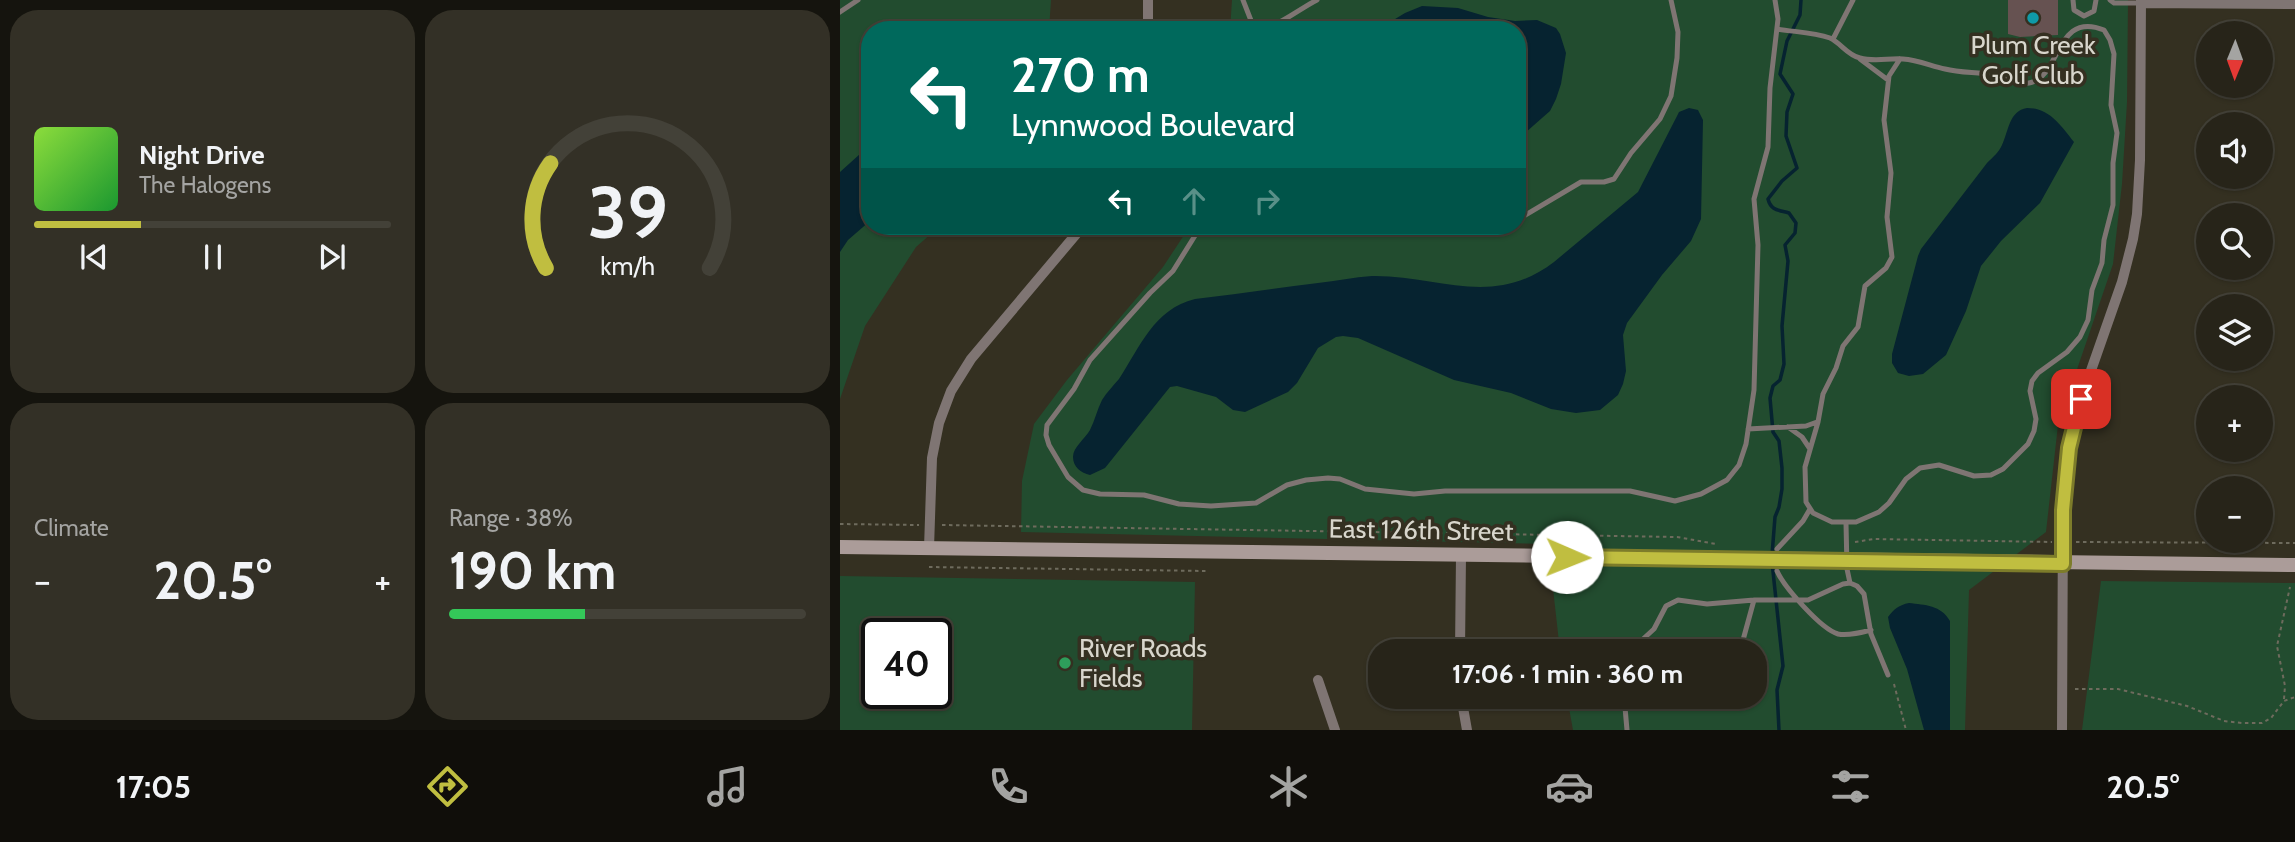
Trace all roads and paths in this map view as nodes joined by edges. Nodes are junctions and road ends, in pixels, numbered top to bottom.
1 (858, 0) edge
2 (1148, 0) edge
3 (1243, 0) edge
4 (1317, 0) edge
5 (1671, 0) edge
6 (1775, 0) edge
7 (1853, 0) edge
8 (2073, 0) edge
9 (2096, 0) edge
10 (2110, 0) edge
11 (2141, 1) edge
12 (2295, 4) edge
13 (840, 12) edge
14 (1148, 21) edge
15 (1251, 21) edge
16 (1281, 21) edge
17 (1780, 29) junction
18 (1833, 39) junction
19 (1858, 58) junction
20 (1900, 59) junction
21 (1888, 80) junction
22 (1526, 215) edge
23 (1075, 235) edge
24 (1195, 235) edge
25 (1818, 422) junction
26 (1788, 427) junction
27 (1748, 429) junction
28 (1810, 449) junction
29 (1810, 509) junction
30 (1846, 523) junction
31 (840, 524) edge
32 (930, 525) junction
33 (1717, 544) dead end
34 (840, 547) edge
35 (929, 548) junction
36 (1777, 549) dead end
37 (1461, 555) junction
38 (1846, 561) junction
39 (2063, 564) junction
40 (2295, 565) edge
41 (929, 567) dead end
42 (1206, 571) dead end
43 (1777, 571) dead end
44 (1850, 583) junction
45 (2290, 587) dead end
46 (1754, 600) junction
47 (1800, 601) junction
48 (1871, 630) junction
49 (1460, 639) edge
50 (1643, 639) edge
51 (1743, 639) edge
52 (1888, 675) joint
53 (1318, 680) dead end
54 (2076, 689) dead end
55 (2295, 697) edge
56 (2284, 701) junction
57 (1463, 709) edge
58 (1625, 709) edge
59 (1335, 730) edge
60 (1467, 730) edge
61 (1627, 730) edge
62 (1906, 730) edge
63 (2062, 730) edge

1 - 13 lane
2 - 14 street
3 - 15 lane
4 - 16 lane
5 - 22 lane
6 - 17 lane
7 - 18 lane
8 - 9 lane
10 - 11 lane
11 - 12 street
11 - 39 street
17 - 18 lane
17 - 27 lane
18 - 19 lane
19 - 20 lane
19 - 21 lane
20 - 21 lane
20 - 30 lane
21 - 25 lane
23 - 32 street
24 - 27 lane
25 - 26 lane
25 - 28 lane
26 - 27 lane
26 - 28 lane
28 - 29 lane
29 - 30 lane
29 - 36 lane
30 - 38 lane
31 - 32 path
32 - 33 path
32 - 35 street
34 - 35 street, East 126th Street
35 - 37 street, East 126th Street
37 - 38 street, East 126th Street
37 - 49 street
38 - 39 street, East 126th Street
38 - 44 lane
39 - 40 street, East 126th Street
39 - 63 street
41 - 42 path
43 - 47 lane
44 - 47 lane
44 - 48 lane
45 - 56 path
46 - 47 lane
46 - 50 lane
46 - 51 lane
47 - 48 lane
48 - 52 lane
52 - 62 path
53 - 59 street
54 - 56 path
55 - 56 path
57 - 60 street
58 - 61 lane

